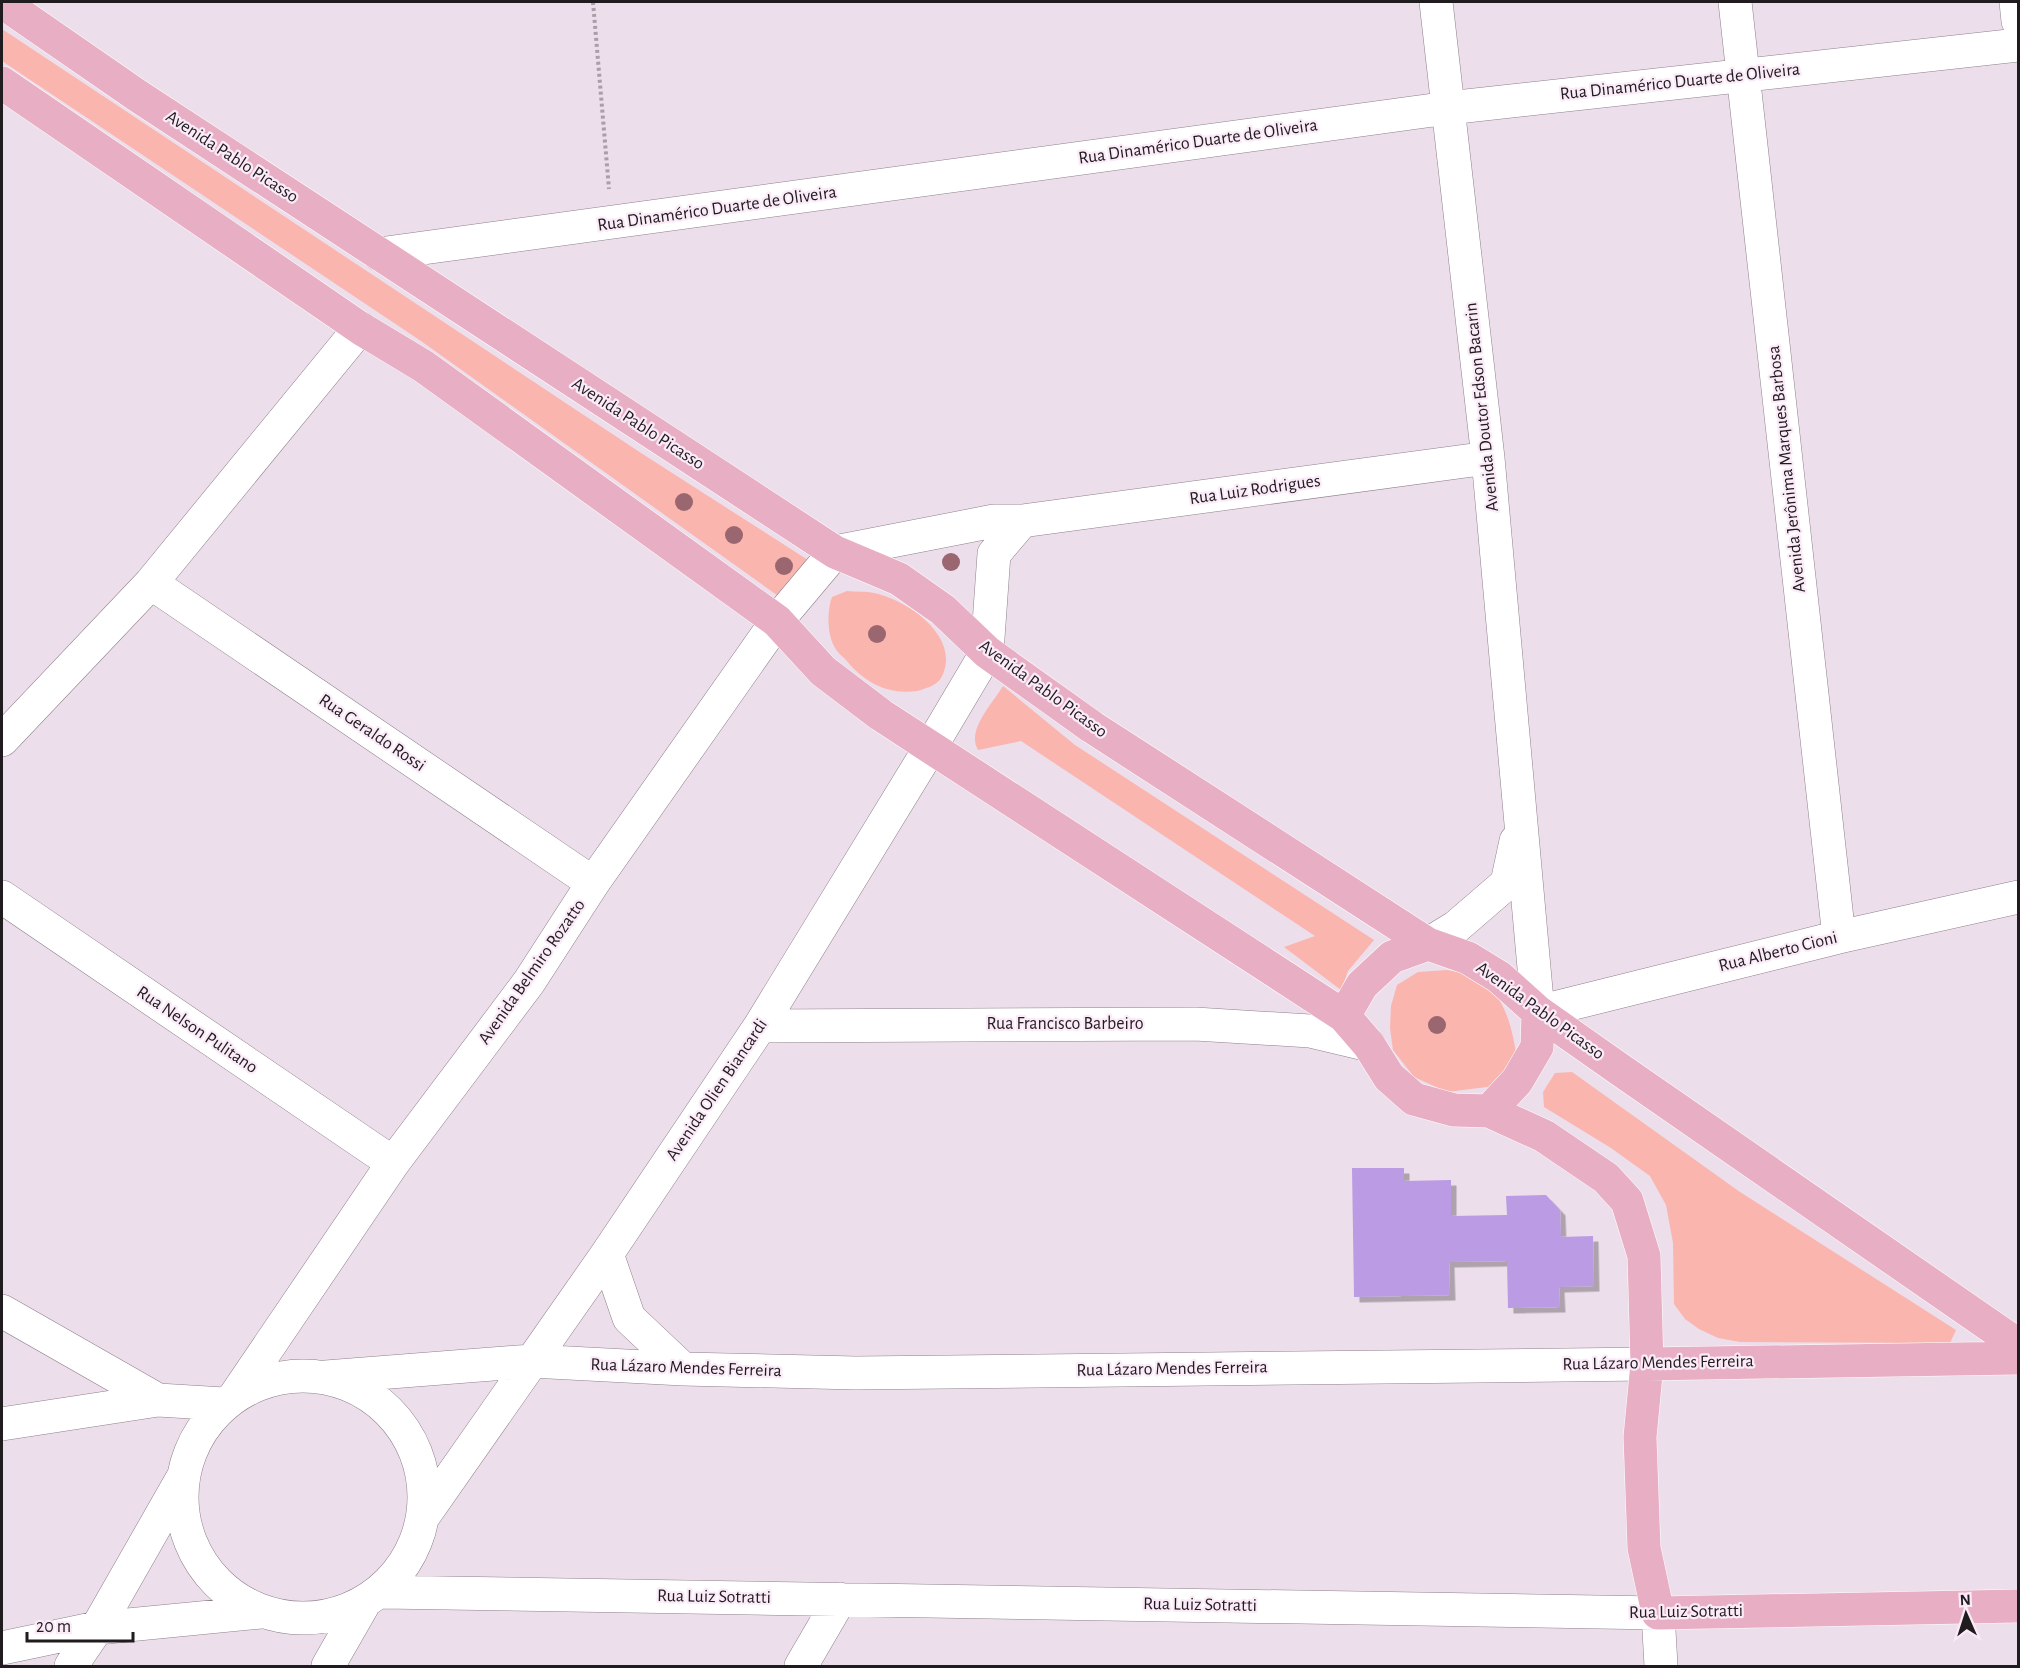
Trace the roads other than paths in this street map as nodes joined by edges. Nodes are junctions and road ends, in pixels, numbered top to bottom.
1 (2, 2) edge
2 (1436, 2) edge
3 (1735, 2) edge
4 (2016, 2) edge
5 (2019, 21) edge
6 (2019, 45) edge
7 (1743, 75) junction
8 (2, 83) edge
9 (1448, 108) junction
10 (379, 254) junction
11 (360, 328) junction
12 (1488, 458) junction
13 (1022, 521) junction
14 (835, 552) junction
15 (151, 583) junction
16 (777, 621) junction
17 (987, 652) junction
18 (2, 740) edge
19 (930, 748) junction
20 (1522, 813) junction
21 (593, 883) junction
22 (2, 897) edge
23 (2019, 897) edge
24 (1839, 937) junction
25 (1428, 944) junction
26 (1538, 1012) junction
27 (1344, 1016) junction
28 (760, 1026) junction
29 (1369, 1045) junction
30 (1489, 1111) junction
31 (393, 1163) junction
32 (607, 1254) junction
33 (2, 1311) edge
34 (2019, 1345) edge
35 (2019, 1358) edge
36 (531, 1361) junction
37 (1647, 1364) junction
38 (683, 1369) junction
39 (326, 1377) junction
40 (158, 1400) junction
41 (230, 1400) junction
42 (2, 1424) edge
43 (182, 1479) junction
44 (425, 1514) junction
45 (372, 1598) junction
46 (840, 1599) junction
47 (2019, 1606) edge
48 (261, 1612) junction
49 (1658, 1613) junction
50 (97, 1628) junction
51 (2, 1648) edge
52 (71, 1666) edge
53 (328, 1666) edge
54 (801, 1666) edge
55 (1661, 1666) edge

1 - 10 main road, Avenida Pablo Picasso
2 - 9 street, Avenida Doutor Edson Bacarin
3 - 7 street, Avenida Jerônima Marques Barbosa
4 - 5 street
6 - 7 street, Rua Dinamérico Duarte de Oliveira
7 - 9 street, Rua Dinamérico Duarte de Oliveira
7 - 24 street, Avenida Jerônima Marques Barbosa
8 - 11 main road
9 - 10 street, Rua Dinamérico Duarte de Oliveira
9 - 12 street, Avenida Doutor Edson Bacarin
10 - 14 main road, Avenida Pablo Picasso
11 - 15 street
11 - 16 main road
12 - 13 street, Rua Luiz Rodrigues
12 - 20 street, Avenida Doutor Edson Bacarin
13 - 14 street, Rua Luiz Rodrigues
13 - 17 street
14 - 16 street, Avenida Belmiro Rozatto
14 - 17 main road, Avenida Pablo Picasso
15 - 18 street
15 - 21 street, Rua Geraldo Rossi
16 - 19 main road
16 - 21 street, Avenida Belmiro Rozatto
17 - 19 street, Avenida Olien Biancardi
17 - 25 main road, Avenida Pablo Picasso
19 - 27 main road
19 - 28 street, Avenida Olien Biancardi
20 - 25 street, Avenida Doutor Edson Bacarin
20 - 26 street, Avenida Doutor Edson Bacarin
21 - 31 street, Avenida Belmiro Rozatto
22 - 31 street, Rua Nelson Pulitano
23 - 24 street, Rua Alberto Cioni
24 - 26 street, Rua Alberto Cioni
25 - 26 main road, Avenida Pablo Picasso
25 - 27 main road
26 - 30 main road
26 - 34 main road, Avenida Pablo Picasso
27 - 29 main road
28 - 29 street, Rua Francisco Barbeiro
28 - 32 street, Avenida Olien Biancardi
29 - 30 main road
30 - 37 main road
31 - 41 street, Avenida Belmiro Rozatto
32 - 36 street, Avenida Olien Biancardi
32 - 38 street
33 - 40 street
35 - 37 main road, Rua Lázaro Mendes Ferreira
36 - 38 street, Rua Lázaro Mendes Ferreira
36 - 39 street, Rua Lázaro Mendes Ferreira
36 - 44 street, Avenida Olien Biancardi
37 - 38 street, Rua Lázaro Mendes Ferreira
37 - 49 main road
39 - 41 street, Rua Lázaro Mendes Ferreira
39 - 44 street
40 - 41 street
40 - 42 street
41 - 43 street, Avenida Belmiro Rozatto
43 - 48 street
43 - 50 street
44 - 45 street
45 - 46 street, Rua Luiz Sotratti
45 - 48 street, Rua Luiz Sotratti
45 - 53 street
46 - 49 street, Rua Luiz Sotratti
46 - 54 street
47 - 49 main road, Rua Luiz Sotratti
48 - 50 street
49 - 55 street
50 - 51 street
50 - 52 street

